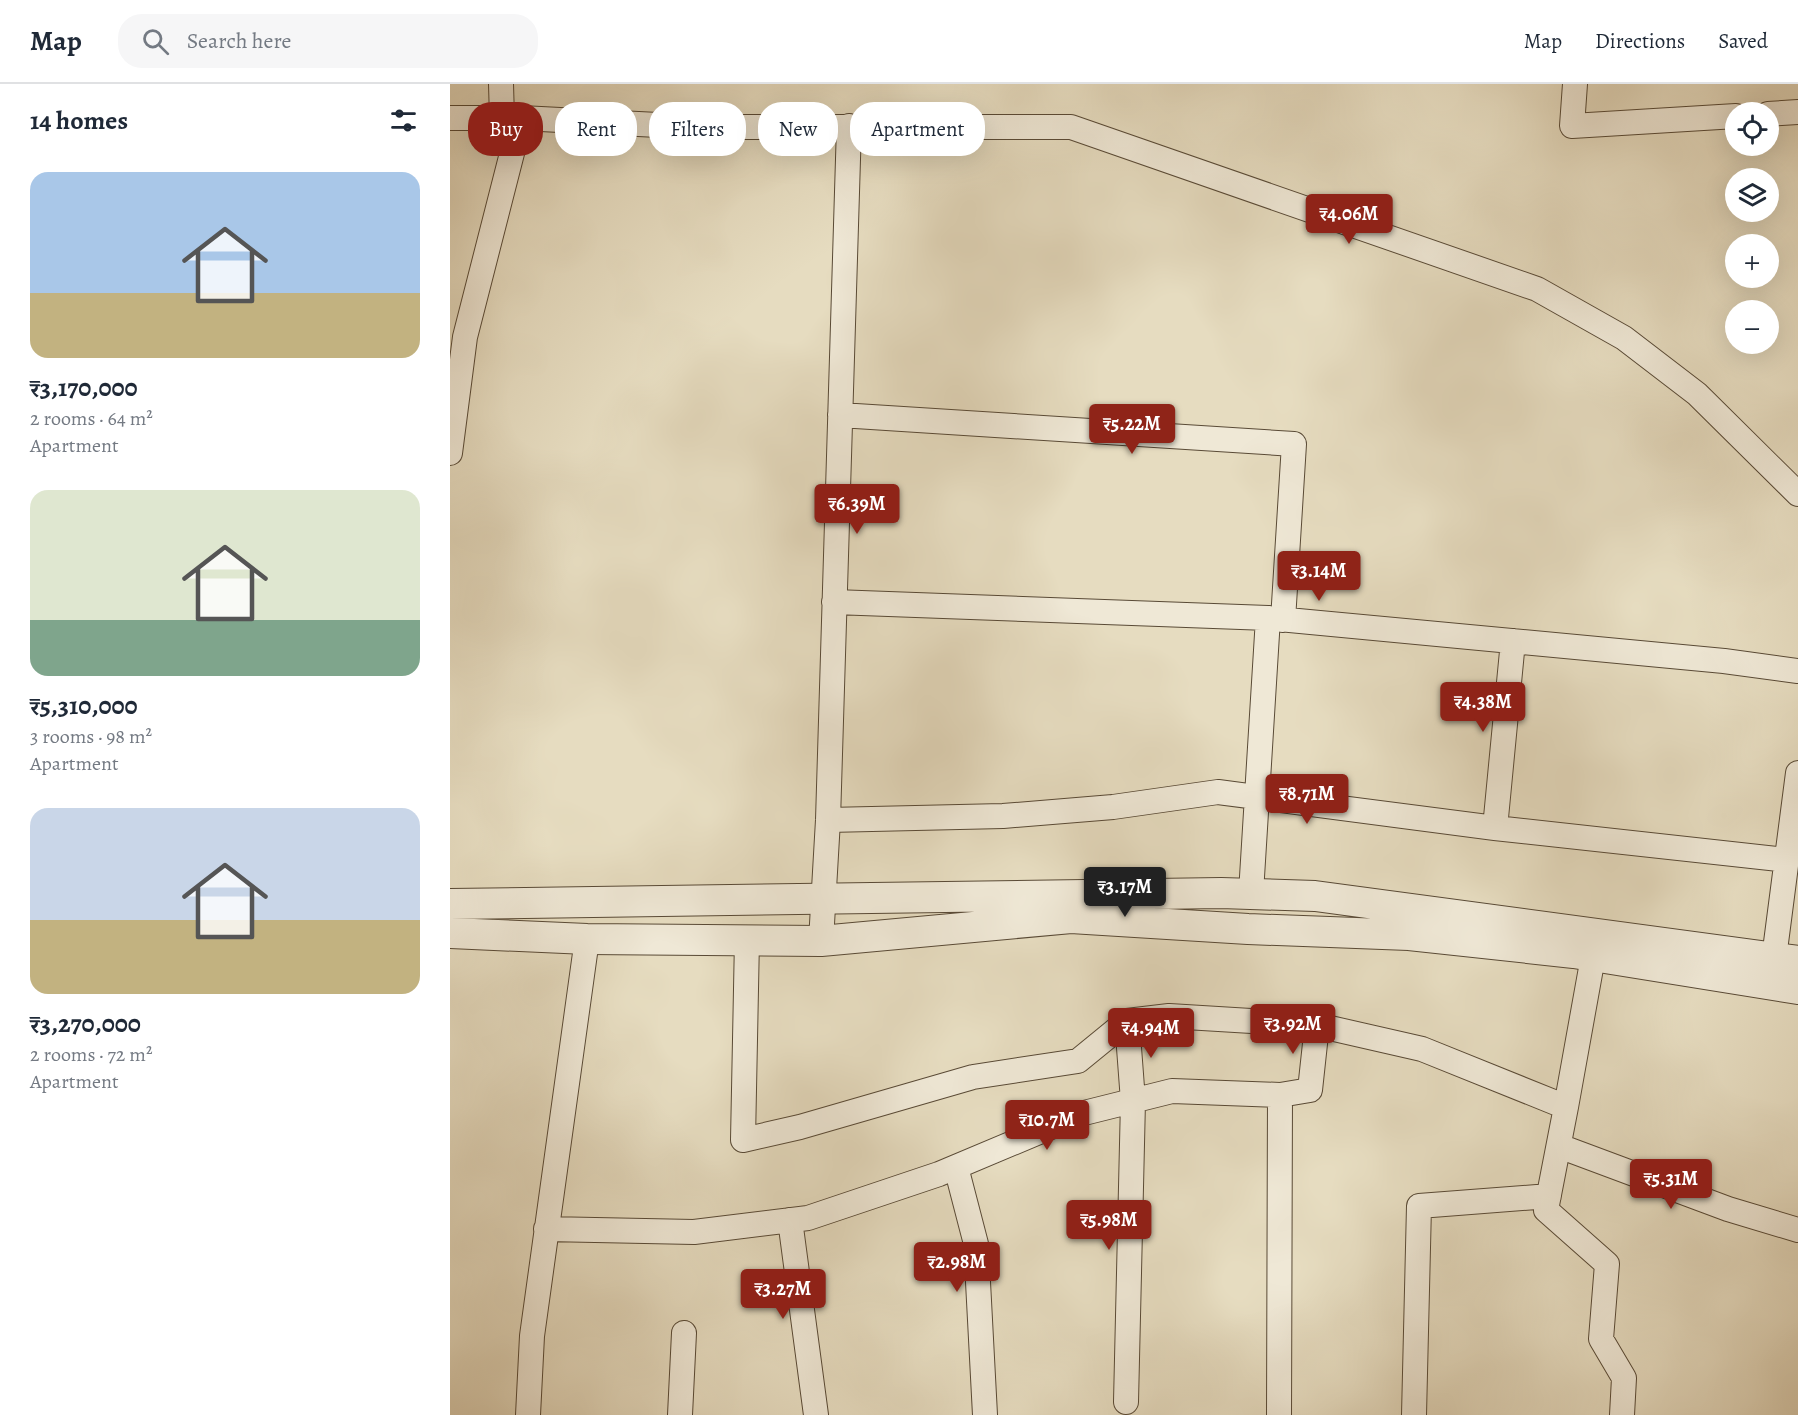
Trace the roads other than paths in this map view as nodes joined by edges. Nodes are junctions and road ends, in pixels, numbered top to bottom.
1 (501, 84) edge
2 (1575, 84) edge
3 (506, 102) edge
4 (1798, 112) edge
5 (1779, 113) edge
6 (1725, 117) edge
7 (450, 118) edge
8 (468, 118) edge
9 (543, 120) edge
10 (849, 126) junction
11 (502, 156) edge
12 (458, 335) edge
13 (840, 415) junction
14 (450, 453) edge
15 (1798, 494) edge
16 (834, 602) junction
17 (1276, 619) junction
18 (1513, 641) junction
19 (1798, 671) edge
20 (1798, 773) edge
21 (1259, 798) junction
22 (828, 820) junction
23 (1494, 828) junction
24 (1786, 860) junction
25 (1251, 894) junction
26 (824, 899) junction
27 (450, 904) edge
28 (450, 933) edge
29 (587, 939) junction
30 (747, 939) junction
31 (821, 941) junction
32 (1593, 957) junction
33 (1786, 959) edge
34 (1798, 989) edge
35 (1127, 1021) junction
36 (1317, 1025) junction
37 (1280, 1095) junction
38 (1133, 1101) junction
39 (1566, 1107) junction
40 (1558, 1146) junction
41 (956, 1167) junction
42 (1549, 1196) junction
43 (790, 1220) junction
44 (546, 1229) junction
45 (1798, 1230) edge
46 (684, 1333) dead end
47 (1126, 1402) dead end
48 (528, 1415) edge
49 (680, 1415) edge
50 (816, 1415) edge
51 (985, 1415) edge
52 (1279, 1415) edge
53 (1414, 1415) edge
54 (1622, 1415) edge

1 - 3 street
2 - 6 street
4 - 5 street
7 - 8 street
9 - 10 street
10 - 13 street
10 - 15 street
11 - 12 street
12 - 14 street
13 - 16 street
13 - 17 street
16 - 17 street
16 - 22 street
17 - 18 street
17 - 21 street
18 - 19 street
18 - 23 street
20 - 24 street
21 - 22 street
21 - 23 street
21 - 25 street
22 - 26 street
23 - 24 street
24 - 33 street
25 - 26 street
25 - 33 street
26 - 27 street
26 - 31 street
28 - 29 street
29 - 30 street
29 - 44 street
30 - 31 street
30 - 35 street
31 - 32 street
32 - 34 street
32 - 39 street
35 - 36 street
35 - 38 street
36 - 37 street
36 - 39 street
37 - 38 street
37 - 52 street
38 - 41 street
38 - 47 street
39 - 40 street
40 - 42 street
40 - 45 street
41 - 43 street
41 - 51 street
42 - 53 street
42 - 54 street
43 - 44 street
43 - 50 street
44 - 48 street
46 - 49 street

